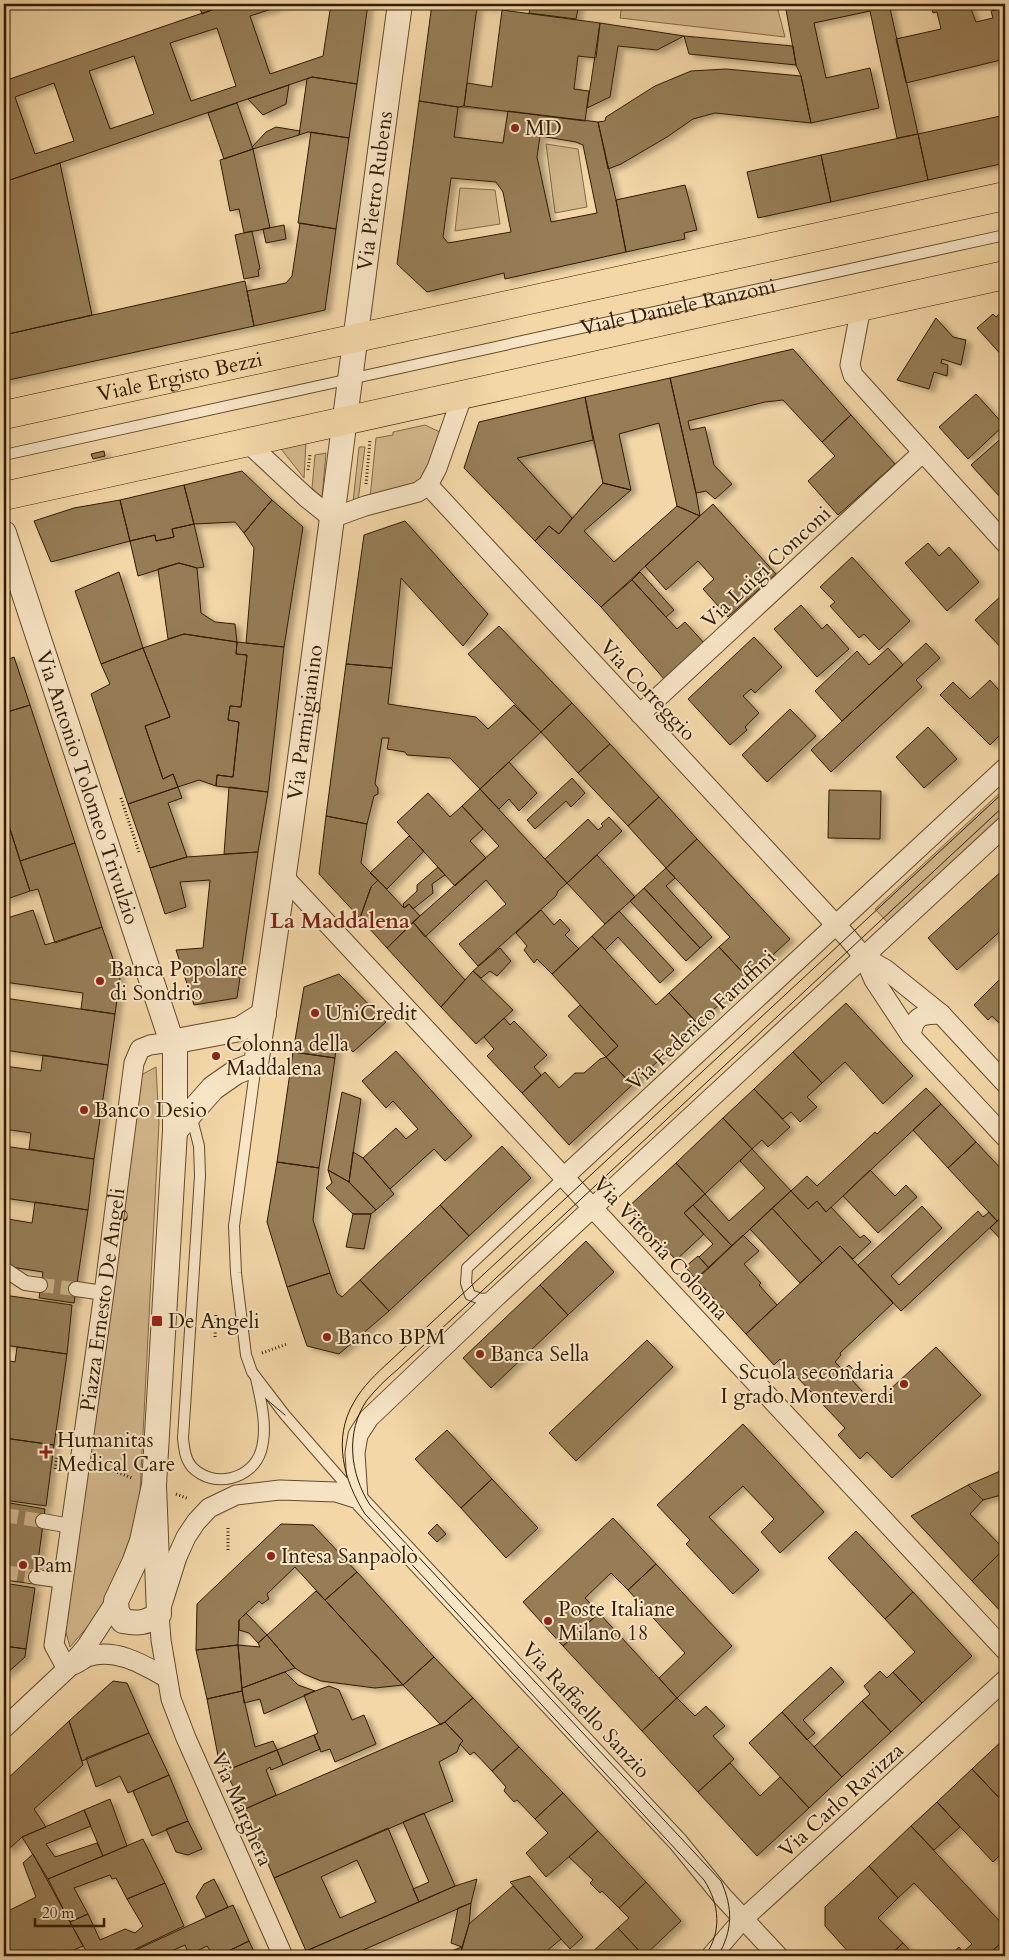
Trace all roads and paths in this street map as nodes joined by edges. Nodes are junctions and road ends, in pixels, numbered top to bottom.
1 (400, 4) edge
2 (1005, 196) edge
3 (1005, 235) edge
4 (1005, 275) edge
5 (861, 307) junction
6 (355, 338) junction
7 (350, 379) junction
8 (463, 394) junction
9 (4, 415) edge
10 (346, 420) junction
11 (371, 438) dead end
12 (247, 442) junction
13 (310, 451) dead end
14 (922, 452) junction
15 (4, 455) edge
16 (308, 476) dead end
17 (428, 485) junction
18 (366, 487) dead end
19 (4, 496) edge
20 (332, 518) junction
21 (4, 533) edge
22 (1005, 543) edge
23 (640, 714) junction
24 (1005, 768) edge
25 (122, 798) dead end
26 (1005, 826) edge
27 (139, 852) dead end
28 (283, 876) junction
29 (836, 925) junction
30 (864, 957) junction
31 (264, 1014) junction
32 (942, 1014) junction
33 (910, 1036) junction
34 (173, 1052) junction
35 (256, 1064) junction
36 (1005, 1083) edge
37 (188, 1105) junction
38 (175, 1131) junction
39 (1005, 1137) edge
40 (564, 1177) junction
41 (593, 1208) junction
42 (4, 1269) edge
43 (40, 1284) tunnel mouth
44 (76, 1289) tunnel mouth
45 (104, 1293) junction
46 (495, 1298) junction
47 (216, 1314) dead end
48 (215, 1337) dead end
49 (287, 1344) dead end
50 (262, 1353) dead end
51 (256, 1378) junction
52 (58, 1450) dead end
53 (97, 1464) dead end
54 (56, 1469) dead end
55 (156, 1486) junction
56 (358, 1498) junction
57 (196, 1502) dead end
58 (43, 1521) tunnel mouth
59 (70, 1526) junction
60 (228, 1528) dead end
61 (228, 1551) dead end
62 (36, 1577) tunnel mouth
63 (63, 1582) junction
64 (116, 1601) junction
65 (159, 1614) junction
66 (1005, 1650) edge
67 (67, 1669) junction
68 (167, 1678) junction
69 (1005, 1680) edge
70 (4, 1728) edge
71 (743, 1919) junction
72 (283, 1956) edge
73 (710, 1956) edge
74 (778, 1956) edge

1 - 6 street, Via Pietro Rubens
2 - 6 main road, Viale Daniele Ranzoni
3 - 7 lane, Viale Daniele Ranzoni
4 - 5 main road, Viale Daniele Ranzoni
5 - 8 main road, Viale Daniele Ranzoni
5 - 14 street
6 - 7 street, Via Pietro Rubens
6 - 9 main road, Viale Ergisto Bezzi
7 - 10 street, Via Parmigianino
7 - 15 lane, Viale Ergisto Bezzi
8 - 10 main road, Viale Daniele Ranzoni
8 - 17 street
10 - 12 main road, Viale Daniele Ranzoni
10 - 20 street, Via Parmigianino
11 - 18 path
12 - 19 main road
12 - 20 street
13 - 16 path
14 - 22 street
14 - 23 street, Via Luigi Conconi
17 - 20 street
17 - 23 street, Via Correggio
20 - 28 street, Via Parmigianino
21 - 34 street, Via Antonio Tolomeo Trivulzio
23 - 29 street, Via Correggio
24 - 29 street, Via Federico Faruffini
25 - 27 path
26 - 30 street
28 - 31 street, Via Parmigianino
28 - 40 street, Via Vittoria Colonna
29 - 30 street, Via Correggio
29 - 40 street, Via Federico Faruffini
30 - 32 street
30 - 33 street
30 - 41 street
31 - 34 street, Piazza Ernesto De Angeli
31 - 35 street, Via Parmigianino
32 - 33 street
32 - 36 street
33 - 39 street
34 - 37 lane
34 - 38 street
34 - 45 street, Piazza Ernesto De Angeli
35 - 37 street
35 - 51 lane
37 - 38 street
37 - 51 lane
38 - 55 street
40 - 41 street, Via Vittoria Colonna
40 - 46 lane, Via Federico Faruffini
41 - 46 street
41 - 66 street, Via Vittoria Colonna
42 - 43 street
44 - 45 street
45 - 59 street, Piazza Ernesto De Angeli
46 - 56 street
47 - 48 path
49 - 50 path
51 - 56 lane
52 - 54 path
53 - 55 path
55 - 57 path
55 - 64 street
55 - 65 street
56 - 65 street
56 - 71 street, Via Raffaello Sanzio
58 - 59 street
59 - 63 street, Piazza Ernesto De Angeli
60 - 61 path
62 - 63 street
63 - 67 street, Piazza Ernesto De Angeli
64 - 65 street
64 - 67 street
65 - 68 street
67 - 68 street
67 - 70 street
68 - 72 street, Via Marghera
69 - 71 street, Via Carlo Ravizza
71 - 73 street, Via Carlo Ravizza
71 - 74 street, Via Raffaello Sanzio

